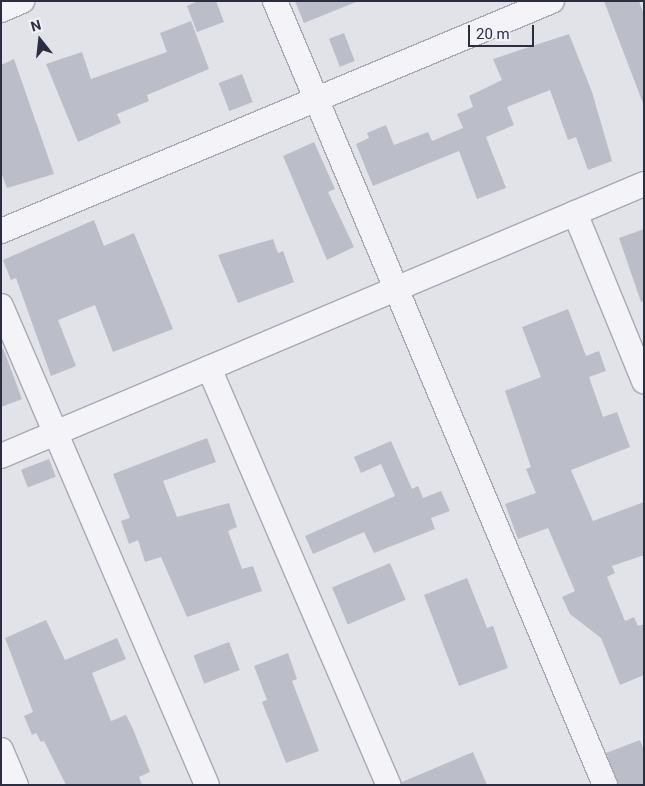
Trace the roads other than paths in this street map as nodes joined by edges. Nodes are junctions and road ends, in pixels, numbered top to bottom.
1 (22, 1) edge
2 (275, 1) edge
3 (552, 1) edge
4 (1, 10) edge
5 (316, 100) junction
6 (644, 184) edge
7 (575, 213) junction
8 (1, 231) edge
9 (396, 289) junction
10 (1, 306) edge
11 (208, 368) junction
12 (644, 381) edge
13 (56, 433) junction
14 (1, 456) edge
15 (1, 750) edge
16 (16, 785) edge
17 (207, 785) edge
18 (389, 785) edge
19 (605, 785) edge

1 - 4 street
2 - 5 street
3 - 5 street
5 - 8 street
5 - 9 street
6 - 7 street
7 - 9 street
7 - 12 street
9 - 11 street
9 - 19 street
10 - 13 street
11 - 13 street
11 - 18 street
13 - 14 street
13 - 17 street
15 - 16 street

